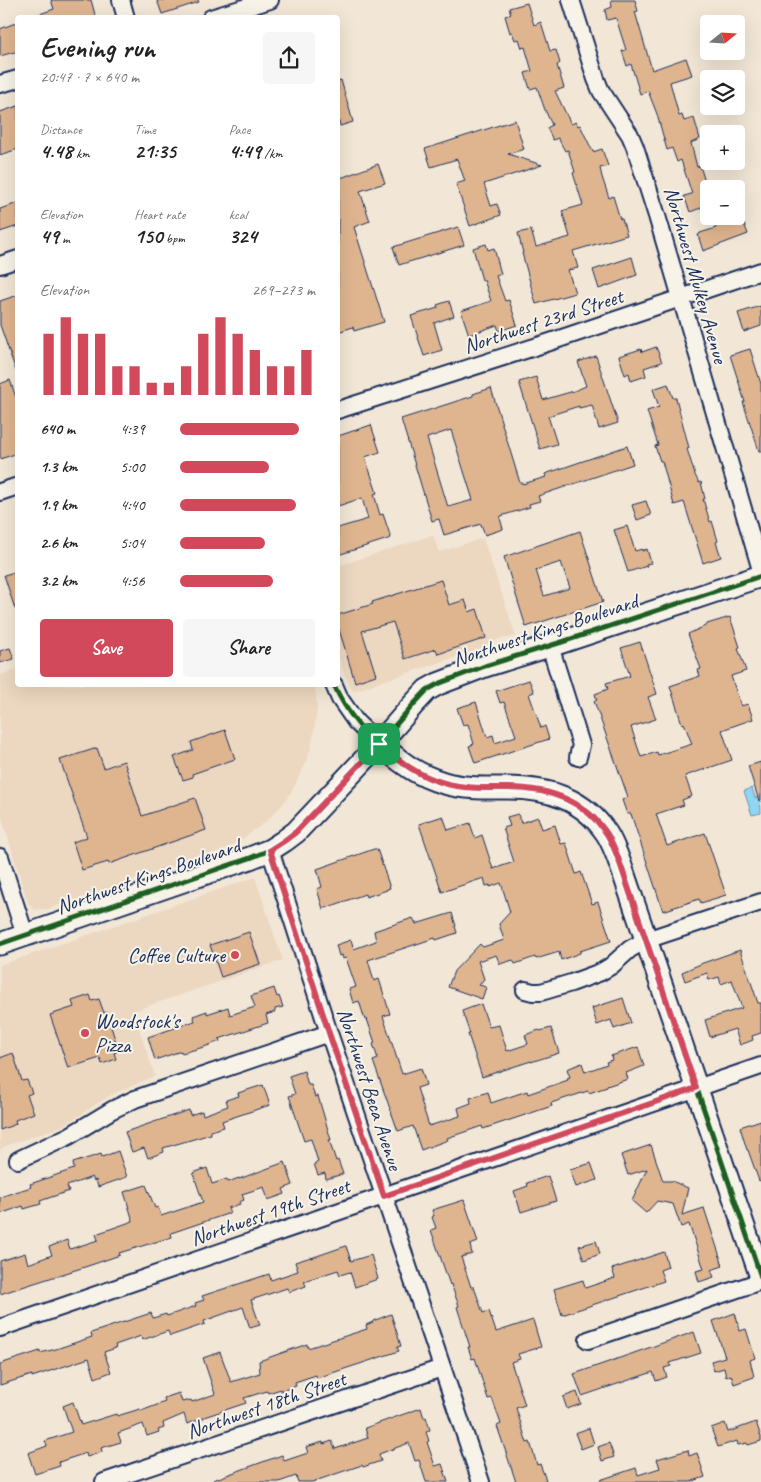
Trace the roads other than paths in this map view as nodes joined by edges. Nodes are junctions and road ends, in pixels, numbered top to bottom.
1 (121, 0) edge
2 (270, 0) edge
3 (572, 0) edge
4 (125, 15) edge
5 (221, 15) edge
6 (15, 80) edge
7 (0, 84) edge
8 (15, 260) edge
9 (0, 265) edge
10 (761, 271) edge
11 (680, 298) junction
12 (340, 409) edge
13 (15, 487) edge
14 (0, 492) edge
15 (761, 570) edge
16 (761, 576) edge
17 (550, 646) junction
18 (335, 687) edge
19 (379, 744) junction
20 (578, 757) dead end
21 (270, 850) junction
22 (0, 857) edge
23 (761, 902) edge
24 (25, 935) junction
25 (646, 940) junction
26 (0, 944) edge
27 (525, 990) dead end
28 (329, 1033) junction
29 (761, 1066) edge
30 (696, 1088) junction
31 (18, 1160) dead end
32 (384, 1196) junction
33 (761, 1279) edge
34 (0, 1328) edge
35 (588, 1340) dead end
36 (442, 1368) junction
37 (104, 1482) edge
38 (481, 1482) edge

1 - 4 street
2 - 5 street
3 - 11 street, Northwest Mulkey Avenue
6 - 7 street
8 - 9 street
10 - 11 street, Northwest 23rd Street
11 - 12 street, Northwest 23rd Street
11 - 15 street, Northwest Mulkey Avenue
13 - 14 street
16 - 17 main road, Northwest Kings Boulevard
17 - 19 main road, Northwest Kings Boulevard
17 - 20 street
18 - 19 street
19 - 21 main road, Northwest Kings Boulevard
19 - 25 main road
21 - 24 main road, Northwest Kings Boulevard
21 - 28 street, Northwest Beca Avenue
22 - 24 street
23 - 25 street
24 - 26 main road, Northwest Kings Boulevard
25 - 27 street
25 - 30 main road
28 - 31 street
28 - 32 street, Northwest Beca Avenue
29 - 30 street, Northwest 19th Street
30 - 32 street, Northwest 19th Street
30 - 33 main road
32 - 34 street, Northwest 19th Street
32 - 36 street, Northwest Beca Avenue
33 - 35 street
36 - 37 street, Northwest 18th Street
36 - 38 street, Northwest Beca Avenue

